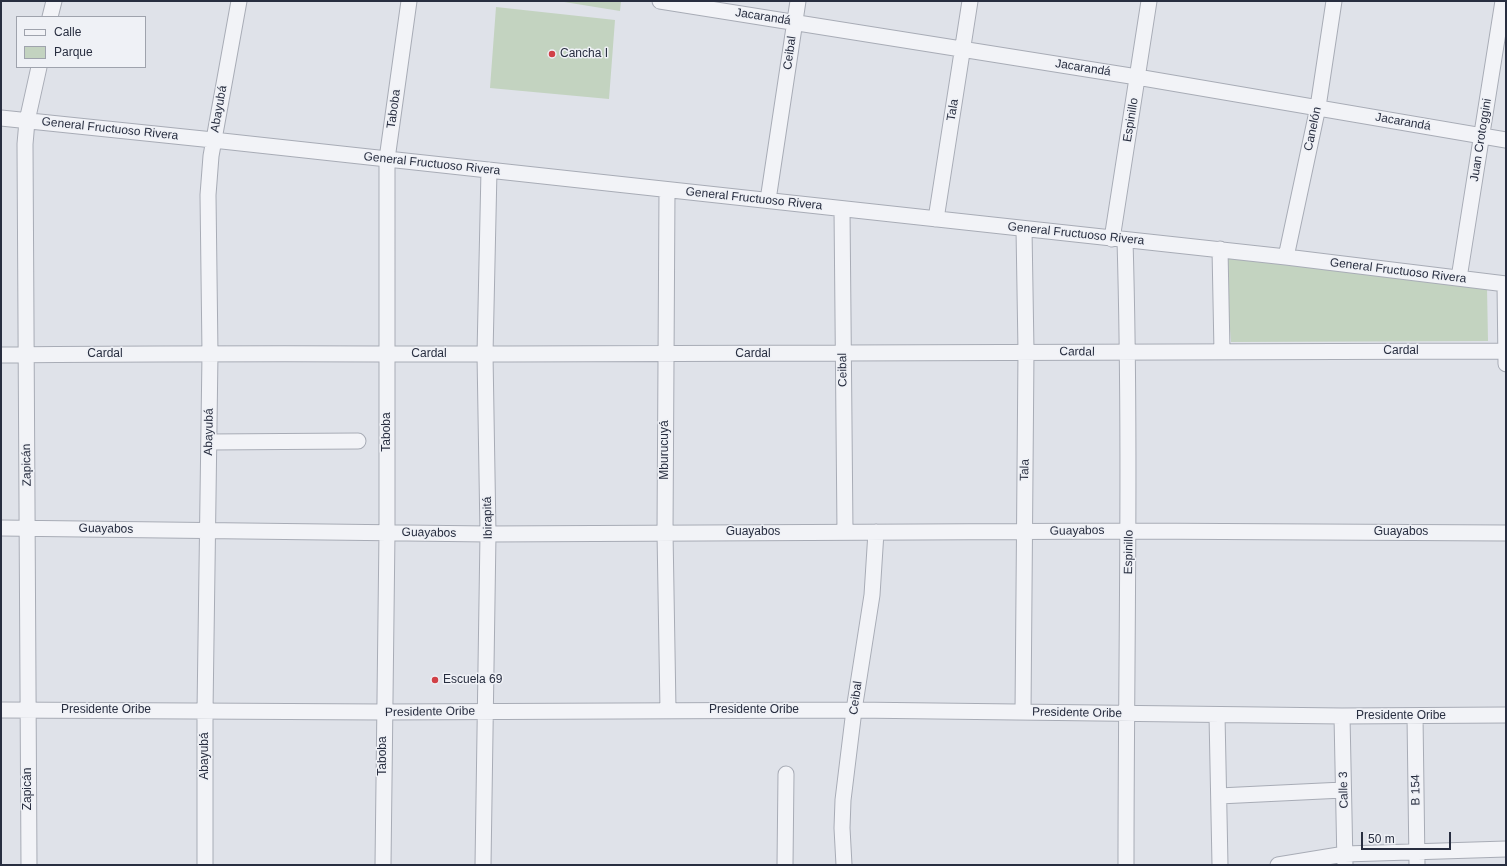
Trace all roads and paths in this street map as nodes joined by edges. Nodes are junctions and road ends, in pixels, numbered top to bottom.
1 (54, 1) edge
2 (239, 1) edge
3 (409, 1) edge
4 (660, 1) edge
5 (798, 1) edge
6 (970, 1) edge
7 (1149, 1) edge
8 (1334, 1) edge
9 (1503, 1) edge
10 (50, 16) edge
11 (795, 22) junction
12 (962, 50) junction
13 (39, 68) edge
14 (1137, 77) junction
15 (1318, 108) junction
16 (1, 118) edge
17 (27, 121) junction
18 (1482, 136) junction
19 (213, 140) junction
20 (1506, 140) edge
21 (388, 159) junction
22 (489, 170) junction
23 (667, 190) junction
24 (768, 200) junction
25 (842, 209) junction
26 (936, 219) junction
27 (1024, 229) junction
28 (1118, 239) junction
29 (1220, 250) junction
30 (1286, 256) junction
31 (1459, 278) junction
32 (1506, 284) edge
33 (1026, 351) junction
34 (1506, 351) edge
35 (1222, 352) junction
36 (25, 354) junction
37 (210, 354) junction
38 (387, 354) junction
39 (485, 354) junction
40 (665, 354) junction
41 (842, 354) junction
42 (1128, 354) junction
43 (1, 355) edge
44 (1506, 364) edge
45 (358, 441) dead end
46 (210, 442) junction
47 (1, 528) edge
48 (28, 528) junction
49 (207, 530) junction
50 (1129, 531) junction
51 (387, 532) junction
52 (665, 532) junction
53 (845, 532) junction
54 (876, 532) junction
55 (1025, 532) junction
56 (1506, 533) edge
57 (488, 534) junction
58 (1, 710) edge
59 (28, 710) junction
60 (668, 710) junction
61 (854, 710) junction
62 (205, 711) junction
63 (486, 711) junction
64 (384, 712) junction
65 (1023, 712) junction
66 (1126, 713) junction
67 (1217, 714) junction
68 (1506, 715) edge
69 (1342, 716) junction
70 (1415, 716) junction
71 (786, 774) dead end
72 (1344, 790) junction
73 (1219, 796) junction
74 (1506, 849) edge
75 (1416, 858) edge
76 (1345, 860) edge
77 (29, 865) edge
78 (205, 865) edge
79 (383, 865) edge
80 (484, 865) edge
81 (785, 865) edge
82 (844, 865) edge
83 (1126, 865) edge
84 (1220, 865) edge
85 (1278, 865) edge

1 - 10 street
2 - 19 street, Abayubá
3 - 21 street, Taboba
4 - 11 street, Jacarandá
5 - 11 street, Ceibal
6 - 12 street, Tala
7 - 14 street, Espinillo
8 - 15 street, Canelón
9 - 18 street, Juan Crotoggini
11 - 12 street, Jacarandá
11 - 24 street, Ceibal
12 - 14 street, Jacarandá
12 - 26 street, Tala
13 - 17 street, Zapicán
14 - 15 street, Jacarandá
14 - 28 street, Espinillo
15 - 18 street, Jacarandá
15 - 30 street, Canelón
16 - 17 street, General Fructuoso Rivera
17 - 19 street, General Fructuoso Rivera
17 - 36 street, Zapicán
18 - 20 street, Jacarandá
18 - 31 street, Juan Crotoggini
19 - 21 street, General Fructuoso Rivera
19 - 37 street, Abayubá
21 - 22 street, General Fructuoso Rivera
21 - 38 street, Taboba
22 - 23 street, General Fructuoso Rivera
22 - 39 street, Ibirapitá
23 - 24 street, General Fructuoso Rivera
23 - 40 street, Mburucuyá
24 - 25 street, General Fructuoso Rivera
25 - 26 street, General Fructuoso Rivera
25 - 41 street, Ceibal
26 - 27 street, General Fructuoso Rivera
27 - 28 street, General Fructuoso Rivera
27 - 33 street, Tala
28 - 29 street, General Fructuoso Rivera
28 - 42 street, Espinillo
29 - 30 street, General Fructuoso Rivera
29 - 35 street
30 - 31 street, General Fructuoso Rivera
31 - 32 street, General Fructuoso Rivera
32 - 34 street
33 - 41 street, Cardal
33 - 42 street, Cardal
33 - 55 street, Tala
34 - 35 street, Cardal
34 - 44 street
35 - 42 street, Cardal
36 - 37 street, Cardal
36 - 43 street, Cardal
36 - 48 street, Zapicán
37 - 38 street, Cardal
37 - 46 street, Abayubá
38 - 39 street, Cardal
38 - 51 street, Taboba
39 - 40 street, Cardal
39 - 57 street, Ibirapitá
40 - 41 street, Cardal
40 - 52 street, Mburucuyá
41 - 53 street, Ceibal
42 - 50 street, Espinillo
45 - 46 street
46 - 49 street, Abayubá
47 - 48 street, Guayabos
48 - 49 street, Guayabos
48 - 59 street, Zapicán
49 - 51 street, Guayabos
49 - 62 street, Abayubá
50 - 55 street, Guayabos
50 - 56 street, Guayabos
50 - 66 street, Espinillo
51 - 57 street, Guayabos
51 - 64 street, Taboba
52 - 53 street, Guayabos
52 - 57 street, Guayabos
52 - 60 street, Mburucuyá
53 - 54 street, Guayabos
54 - 55 street, Guayabos
54 - 61 street, Ceibal
55 - 65 street, Tala
57 - 63 street, Ibirapitá
58 - 59 street, Presidente Oribe
59 - 62 street, Presidente Oribe
59 - 77 street, Zapicán
60 - 61 street, Presidente Oribe
60 - 63 street, Presidente Oribe
61 - 65 street, Presidente Oribe
61 - 82 street, Ceibal
62 - 64 street, Presidente Oribe
62 - 78 street, Abayubá
63 - 64 street, Presidente Oribe
63 - 80 street, Ibirapitá
64 - 79 street, Taboba
65 - 66 street, Presidente Oribe
66 - 67 street, Presidente Oribe
66 - 83 street, Espinillo
67 - 69 street, Presidente Oribe
67 - 73 street
68 - 70 street, Presidente Oribe
69 - 70 street, Presidente Oribe
69 - 72 street, Calle 3
70 - 75 street, B 154
71 - 81 street
72 - 73 street
72 - 76 street, Calle 3
73 - 84 street
74 - 75 street
75 - 76 street
76 - 85 street

